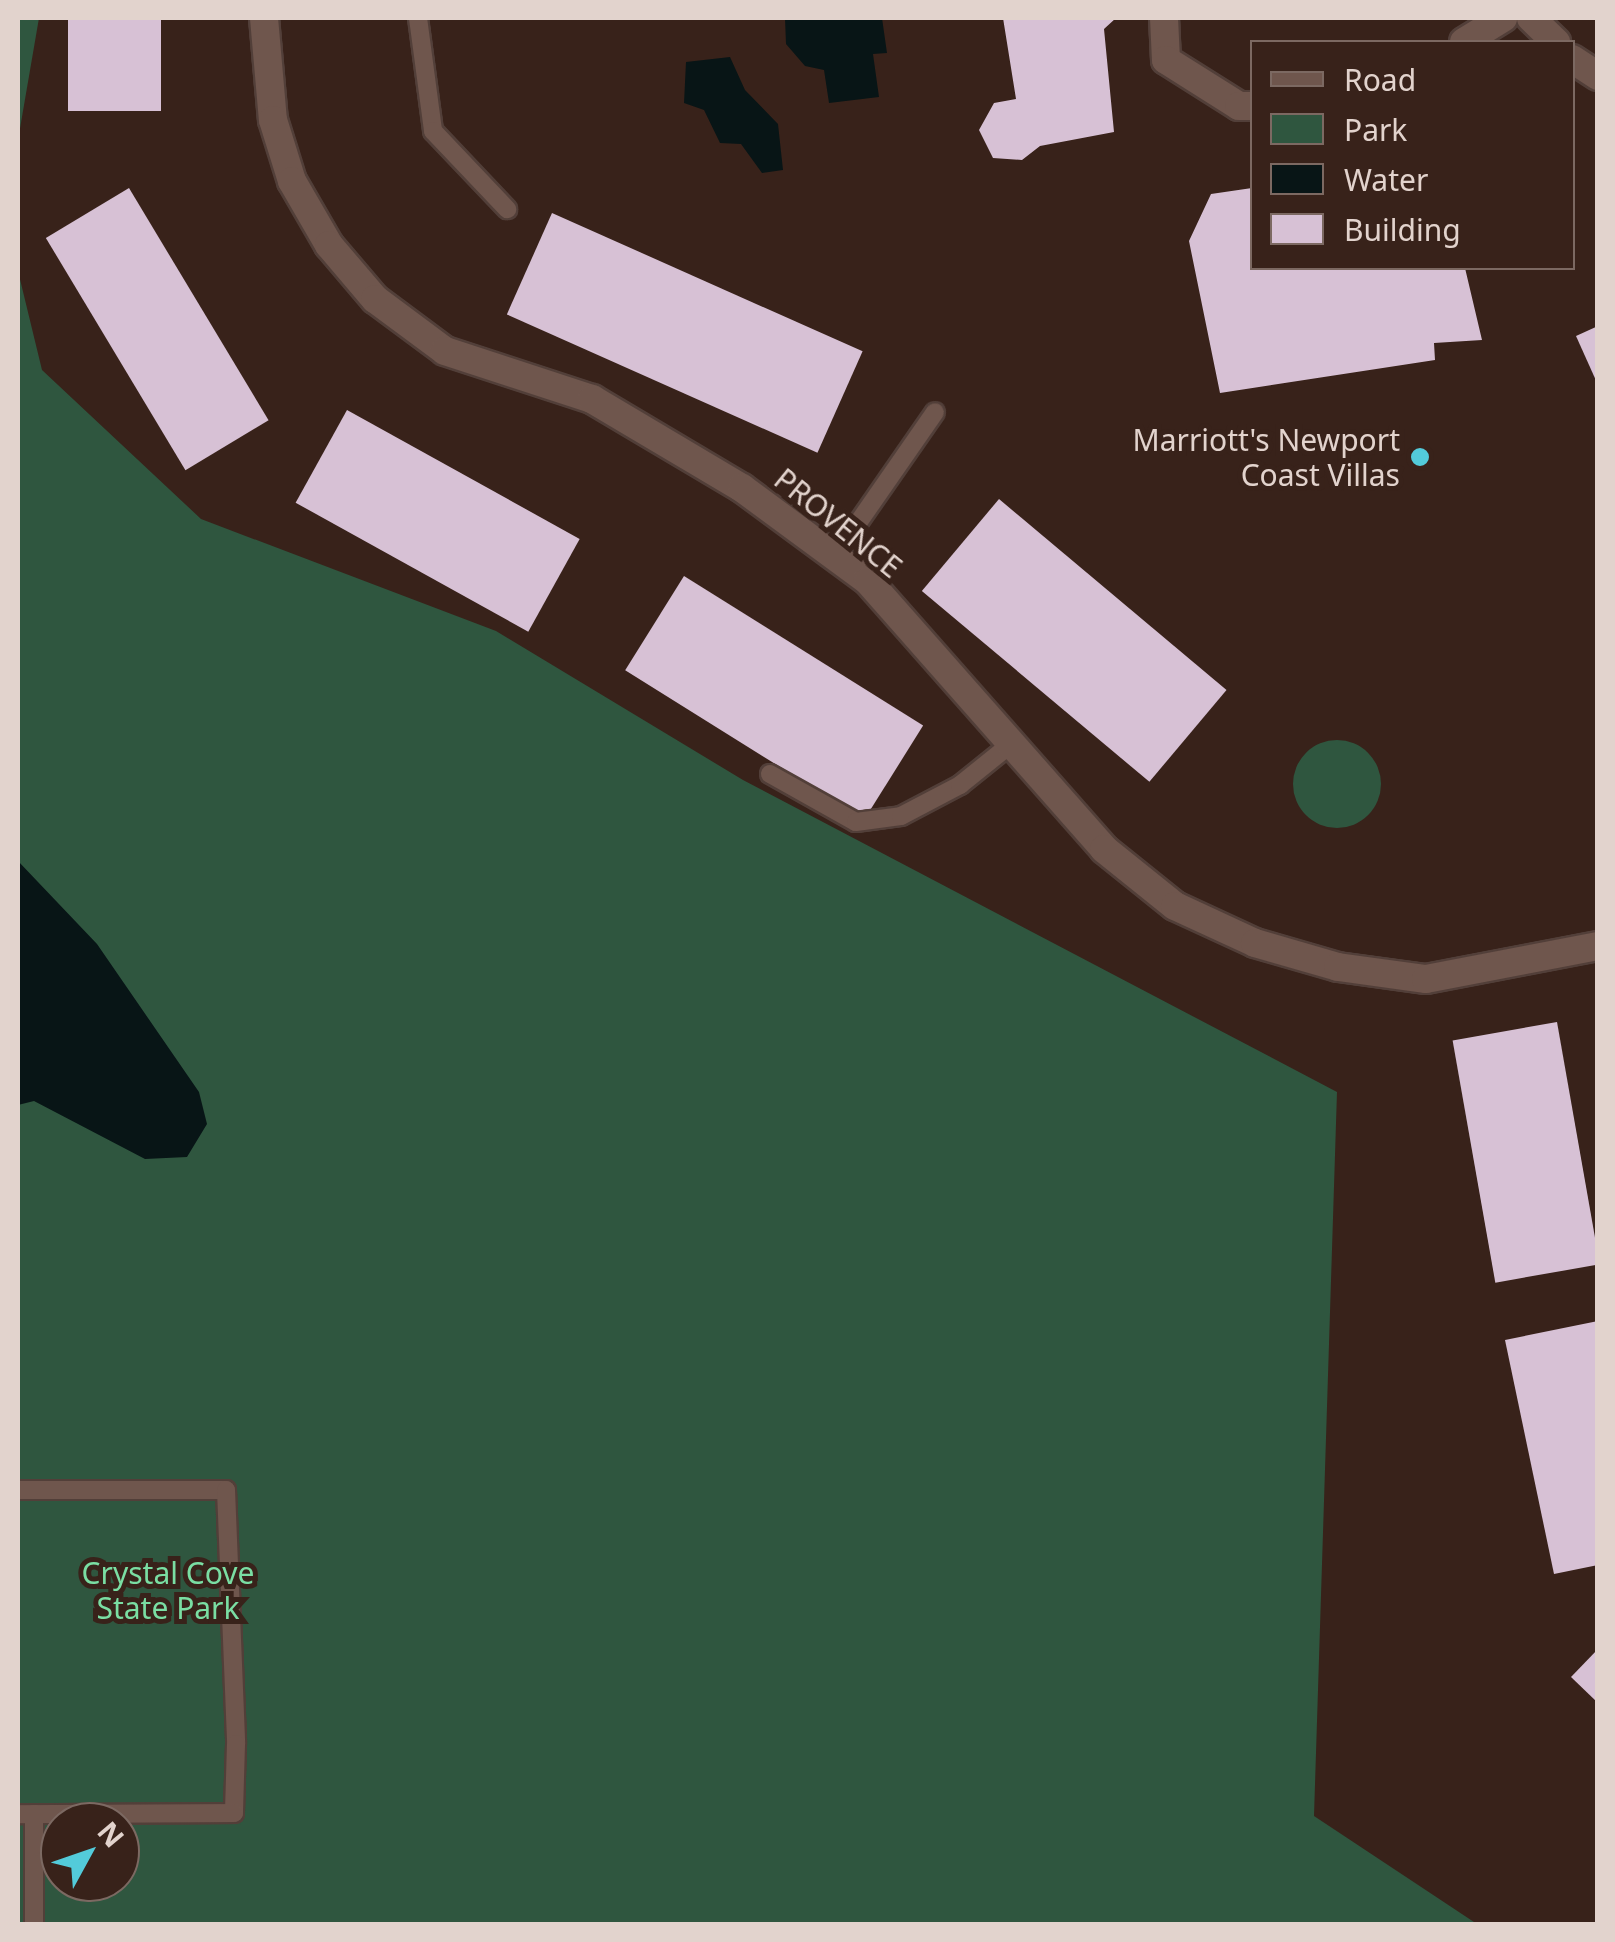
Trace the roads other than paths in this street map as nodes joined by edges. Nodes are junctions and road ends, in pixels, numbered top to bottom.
1 (264, 18) edge
2 (418, 18) edge
3 (1164, 18) edge
4 (1502, 18) edge
5 (1531, 18) edge
6 (1467, 40) edge
7 (1554, 40) edge
8 (1575, 61) edge
9 (1598, 76) edge
10 (1250, 106) edge
11 (507, 209) dead end
12 (935, 412) dead end
13 (835, 556) junction
14 (1010, 744) junction
15 (770, 774) dead end
16 (1598, 946) edge
17 (18, 1490) edge
18 (26, 1814) edge
19 (34, 1924) edge

1 - 13 street, PROVENCE
2 - 11 lane
3 - 10 street
4 - 6 street
5 - 7 street
8 - 9 street
12 - 13 lane
13 - 14 street, PROVENCE
14 - 15 lane
14 - 16 street, PROVENCE
17 - 18 lane
18 - 19 lane

